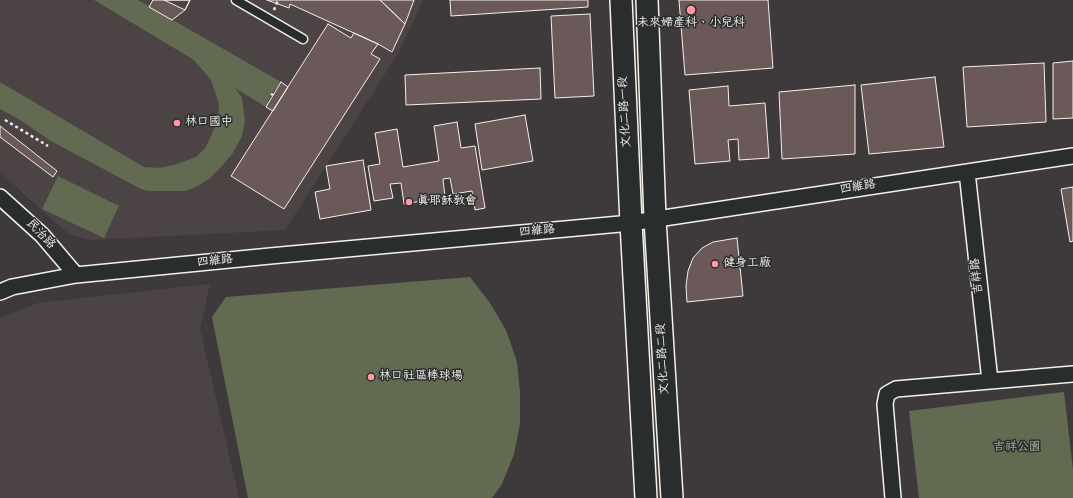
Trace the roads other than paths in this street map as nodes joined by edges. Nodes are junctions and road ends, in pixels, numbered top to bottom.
1 (236, 0) edge
2 (621, 0) edge
3 (647, 0) edge
4 (303, 39) dead end
5 (1073, 156) edge
6 (967, 172) junction
7 (0, 197) edge
8 (655, 219) junction
9 (630, 223) junction
10 (76, 275) junction
11 (0, 292) edge
12 (1073, 374) edge
13 (990, 381) junction
14 (646, 498) edge
15 (672, 498) edge
16 (893, 498) edge

1 - 4 lane
2 - 9 street, 文化二路一段
3 - 8 street, 文化二路一段
5 - 6 street, 四維路
6 - 8 street, 四維路
6 - 13 street, 吉祥路
7 - 10 street, 民治路
8 - 9 street, 四維路
8 - 15 street, 文化二路二段
9 - 10 street, 四維路
9 - 14 street
10 - 11 street, 四維路
12 - 13 street
13 - 16 street

